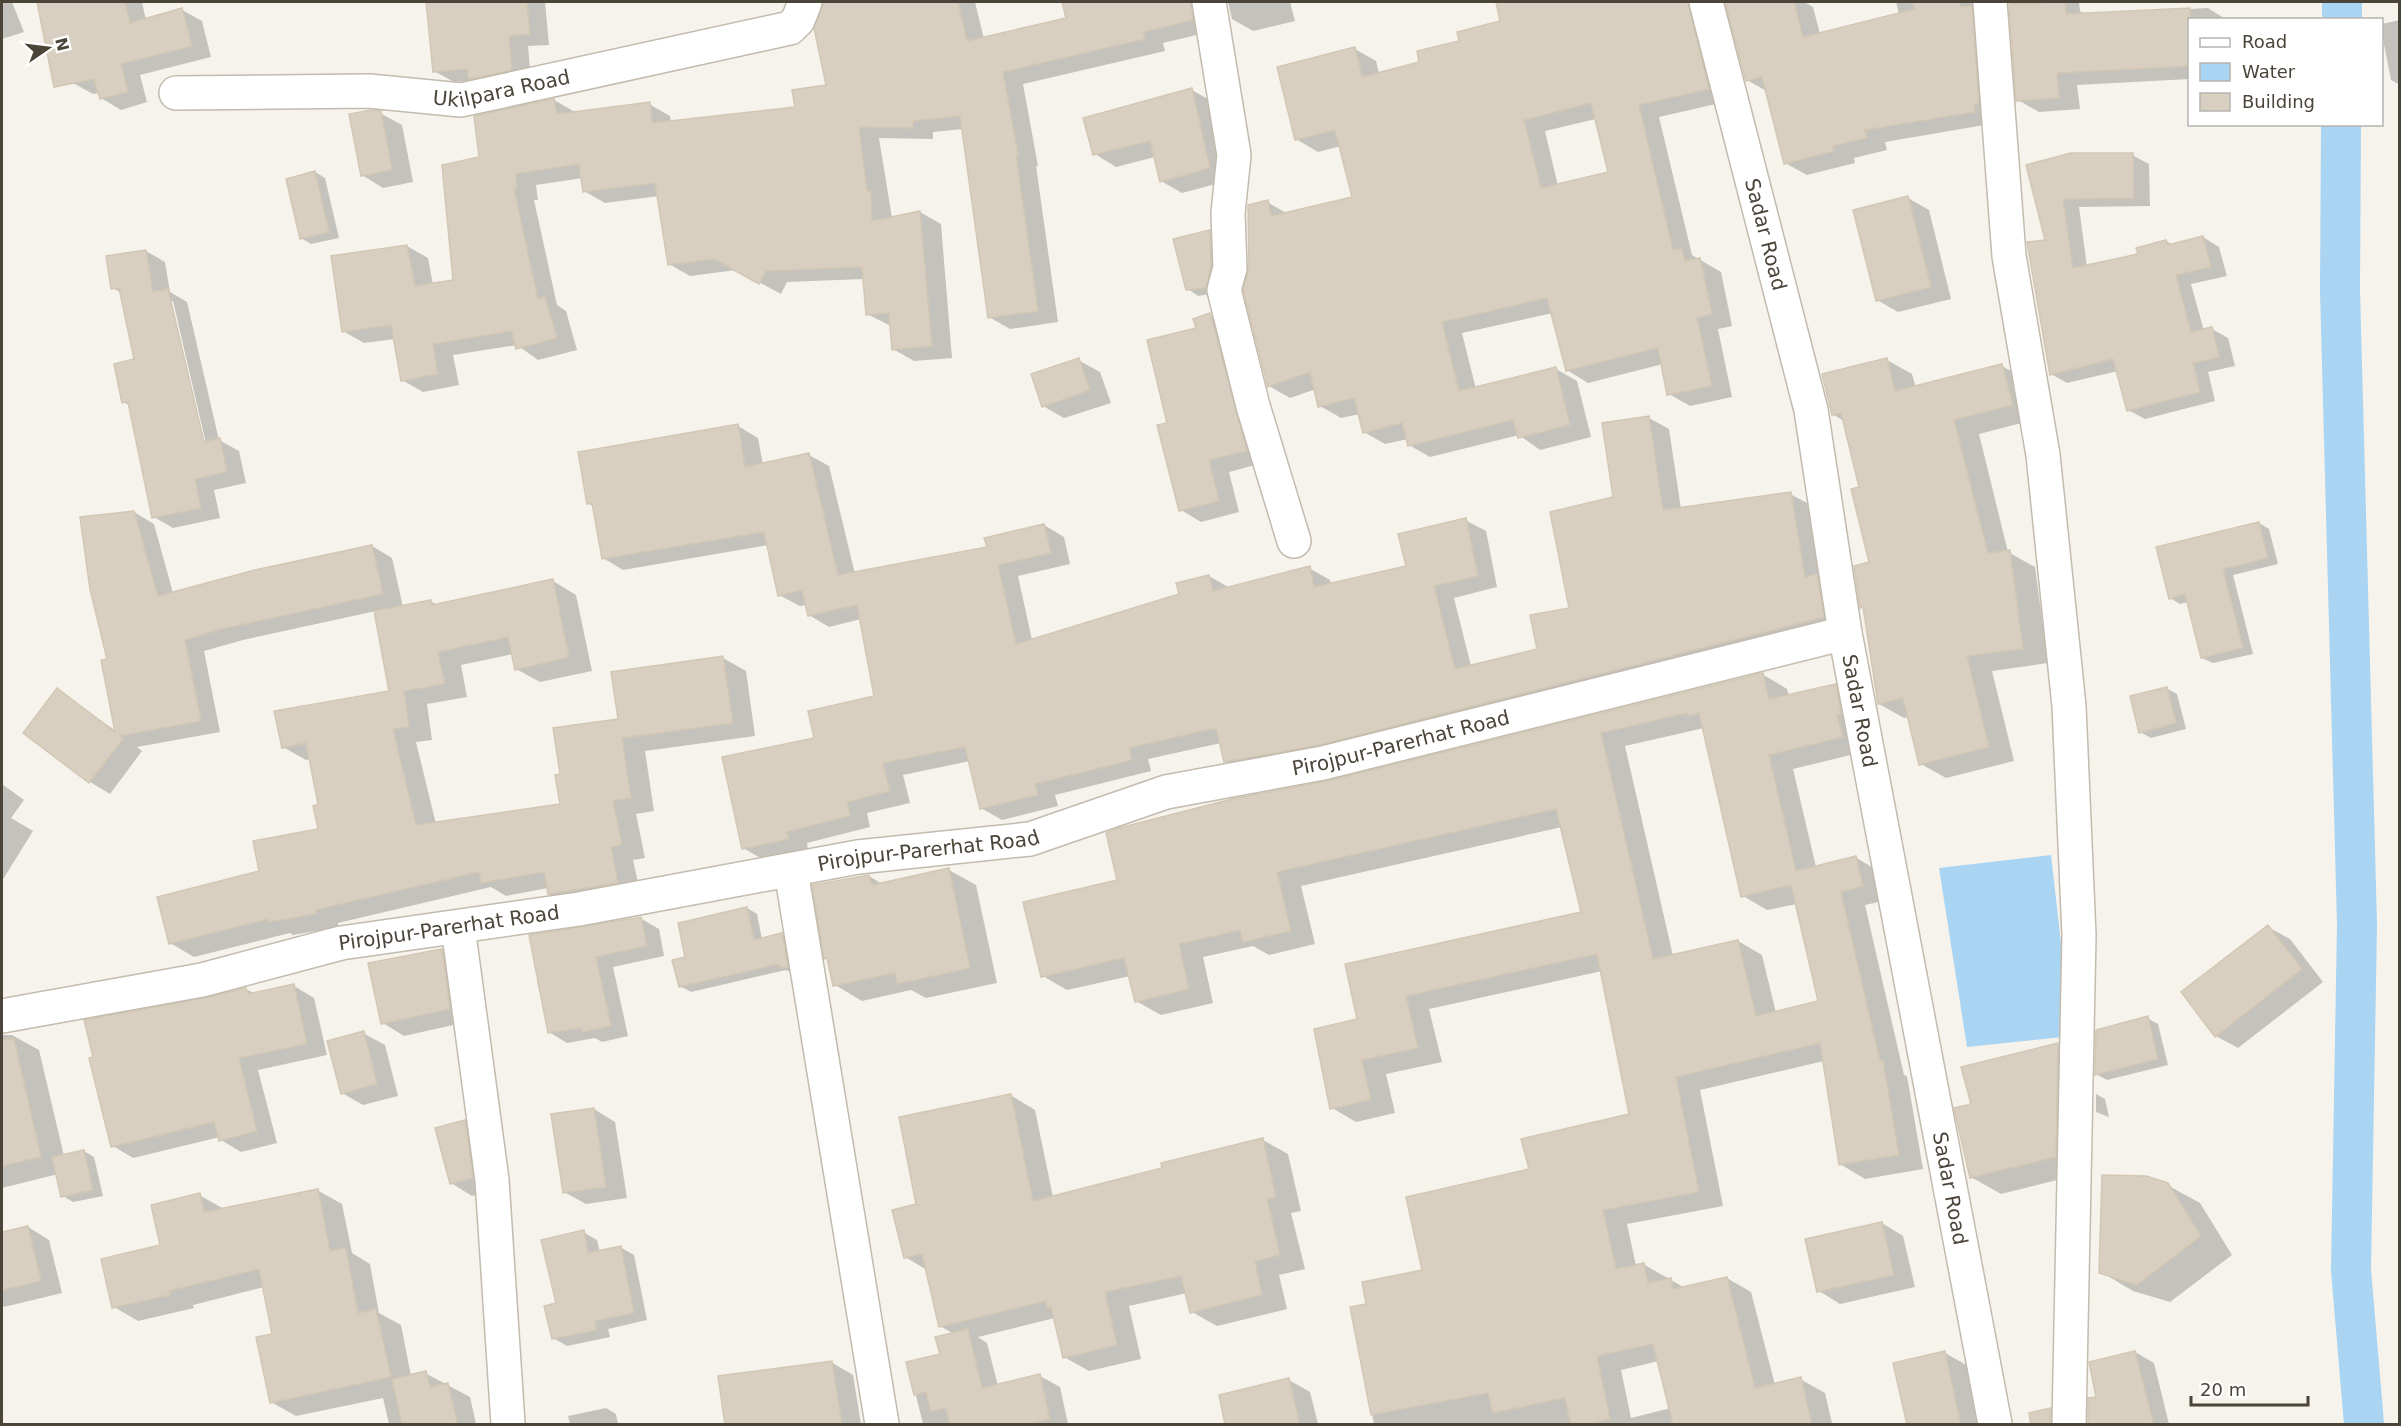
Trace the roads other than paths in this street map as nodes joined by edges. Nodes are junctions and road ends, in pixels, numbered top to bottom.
1 (805, 2) edge
2 (1209, 2) edge
3 (1706, 2) edge
4 (1990, 2) edge
5 (176, 93) dead end
6 (1294, 541) dead end
7 (1845, 633) junction
8 (791, 871) junction
9 (458, 927) junction
10 (2, 1016) edge
11 (508, 1425) edge
12 (882, 1425) edge
13 (1995, 1425) edge
14 (2069, 1425) edge

1 - 5 street, Ukilpara Road
2 - 6 street
3 - 7 street, Sadar Road
4 - 14 street
7 - 8 street, Pirojpur-Parerhat Road
7 - 13 street, Sadar Road
8 - 9 street, Pirojpur-Parerhat Road
8 - 12 street
9 - 10 street, Pirojpur-Parerhat Road
9 - 11 street

